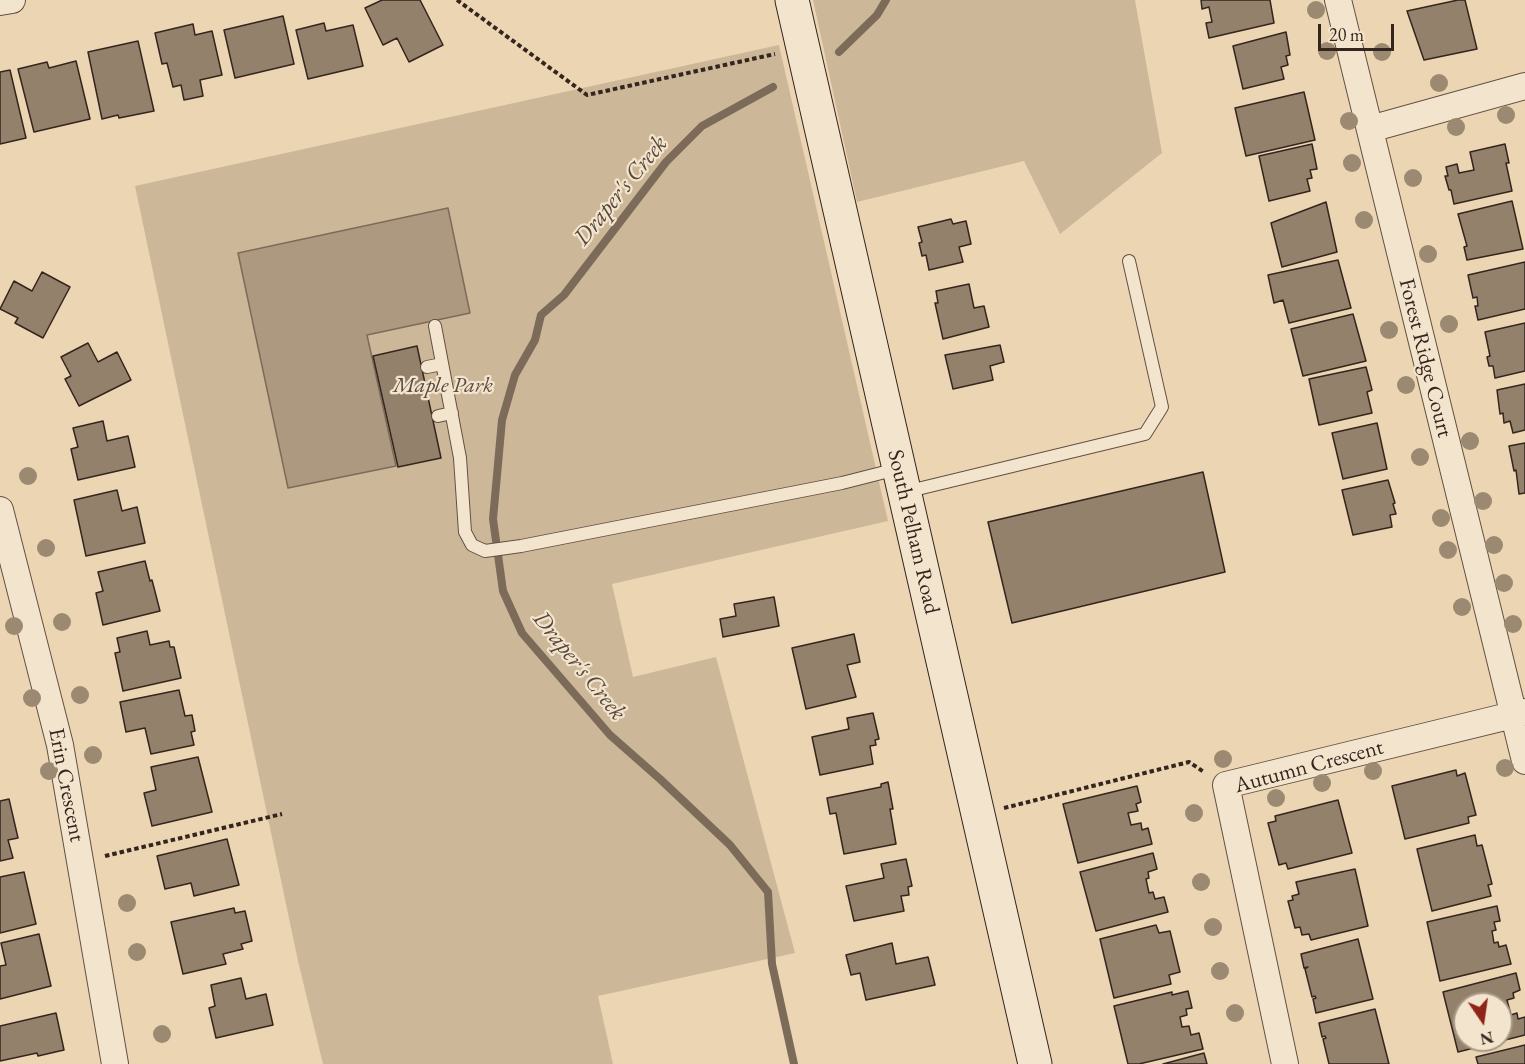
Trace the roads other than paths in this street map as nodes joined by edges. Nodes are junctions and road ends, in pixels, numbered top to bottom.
1 (12, 0) edge
2 (792, 0) edge
3 (1338, 0) edge
4 (0, 2) edge
5 (1525, 86) edge
6 (1370, 129) junction
7 (1129, 261) dead end
8 (435, 326) dead end
9 (442, 364) junction
10 (427, 367) dead end
11 (452, 413) junction
12 (438, 416) dead end
13 (901, 480) junction
14 (0, 510) edge
15 (1519, 714) edge
16 (1525, 761) edge
17 (115, 1064) edge
18 (1035, 1064) edge
19 (1286, 1064) edge

1 - 4 street
2 - 13 main road, South Pelham Road
3 - 6 street, Forest Ridge Court
5 - 6 street
6 - 15 street, Forest Ridge Court
7 - 13 lane
8 - 9 lane
9 - 10 lane
9 - 11 lane
11 - 12 lane
11 - 13 lane
13 - 18 main road, South Pelham Road
14 - 17 street, Erin Crescent
15 - 16 street, Forest Ridge Court
15 - 19 street, Autumn Crescent

